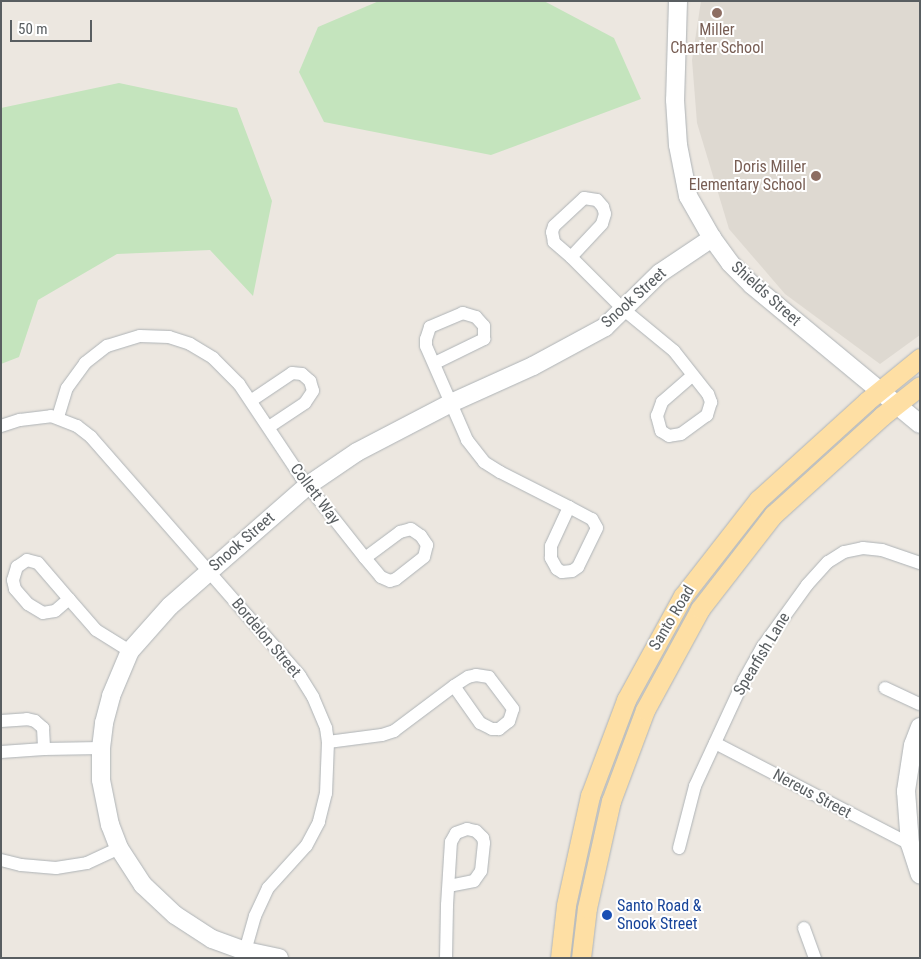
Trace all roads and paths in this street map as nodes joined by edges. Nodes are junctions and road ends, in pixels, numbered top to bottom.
1 (678, 1) edge
2 (712, 238) junction
3 (571, 257) junction
4 (623, 309) junction
5 (920, 358) edge
6 (435, 363) junction
7 (692, 376) junction
8 (920, 386) edge
9 (879, 391) junction
10 (252, 400) junction
11 (451, 403) junction
12 (896, 405) junction
13 (58, 417) junction
14 (920, 424) edge
15 (1, 426) edge
16 (270, 428) junction
17 (307, 486) junction
18 (569, 507) junction
19 (365, 558) junction
20 (920, 563) edge
21 (209, 570) junction
22 (69, 599) junction
23 (130, 651) junction
24 (454, 686) junction
25 (885, 688) dead end
26 (920, 704) edge
27 (1, 721) edge
28 (920, 727) edge
29 (328, 742) junction
30 (715, 743) junction
31 (101, 748) junction
32 (44, 749) junction
33 (1, 752) edge
34 (910, 844) junction
35 (119, 848) junction
36 (679, 848) dead end
37 (1, 860) edge
38 (920, 874) edge
39 (448, 886) dead end
40 (804, 928) dead end
41 (244, 954) edge
42 (279, 958) edge
43 (446, 958) edge
44 (560, 958) edge
45 (581, 958) edge
46 (816, 958) edge

1 - 2 street, Shields Street
2 - 4 street, Snook Street
2 - 9 street, Shields Street
3 - 3 street
3 - 4 street
4 - 7 street
4 - 11 street, Snook Street
5 - 9 main road, Santo Road
6 - 6 street
6 - 11 street
7 - 7 street
8 - 12 main road, Santo Road
9 - 12 street, Shields Street
9 - 44 main road, Santo Road
10 - 13 street, Collett Way
10 - 16 street, Collett Way
10 - 16 street
11 - 17 street, Snook Street
11 - 18 street
12 - 14 street, Shields Street
12 - 45 main road, Santo Road
13 - 15 street
13 - 21 street, Bordelon Street
16 - 17 street, Collett Way
17 - 19 street, Collett Way
17 - 21 street, Snook Street
18 - 18 street
19 - 19 street, Collett Way
20 - 30 street, Spearfish Lane
21 - 23 street, Snook Street
21 - 29 street, Bordelon Street
22 - 22 street
22 - 23 street
23 - 31 street, Snook Street
24 - 24 street
24 - 29 street
25 - 26 street
27 - 32 street
28 - 34 street
29 - 41 street, Bordelon Street
30 - 34 street, Nereus Street
30 - 36 street, Spearfish Lane
31 - 32 street
31 - 35 street, Snook Street
32 - 33 street
34 - 38 street
35 - 37 street
35 - 41 street, Snook Street
39 - 43 street
40 - 46 street
41 - 42 street, Snook Street

